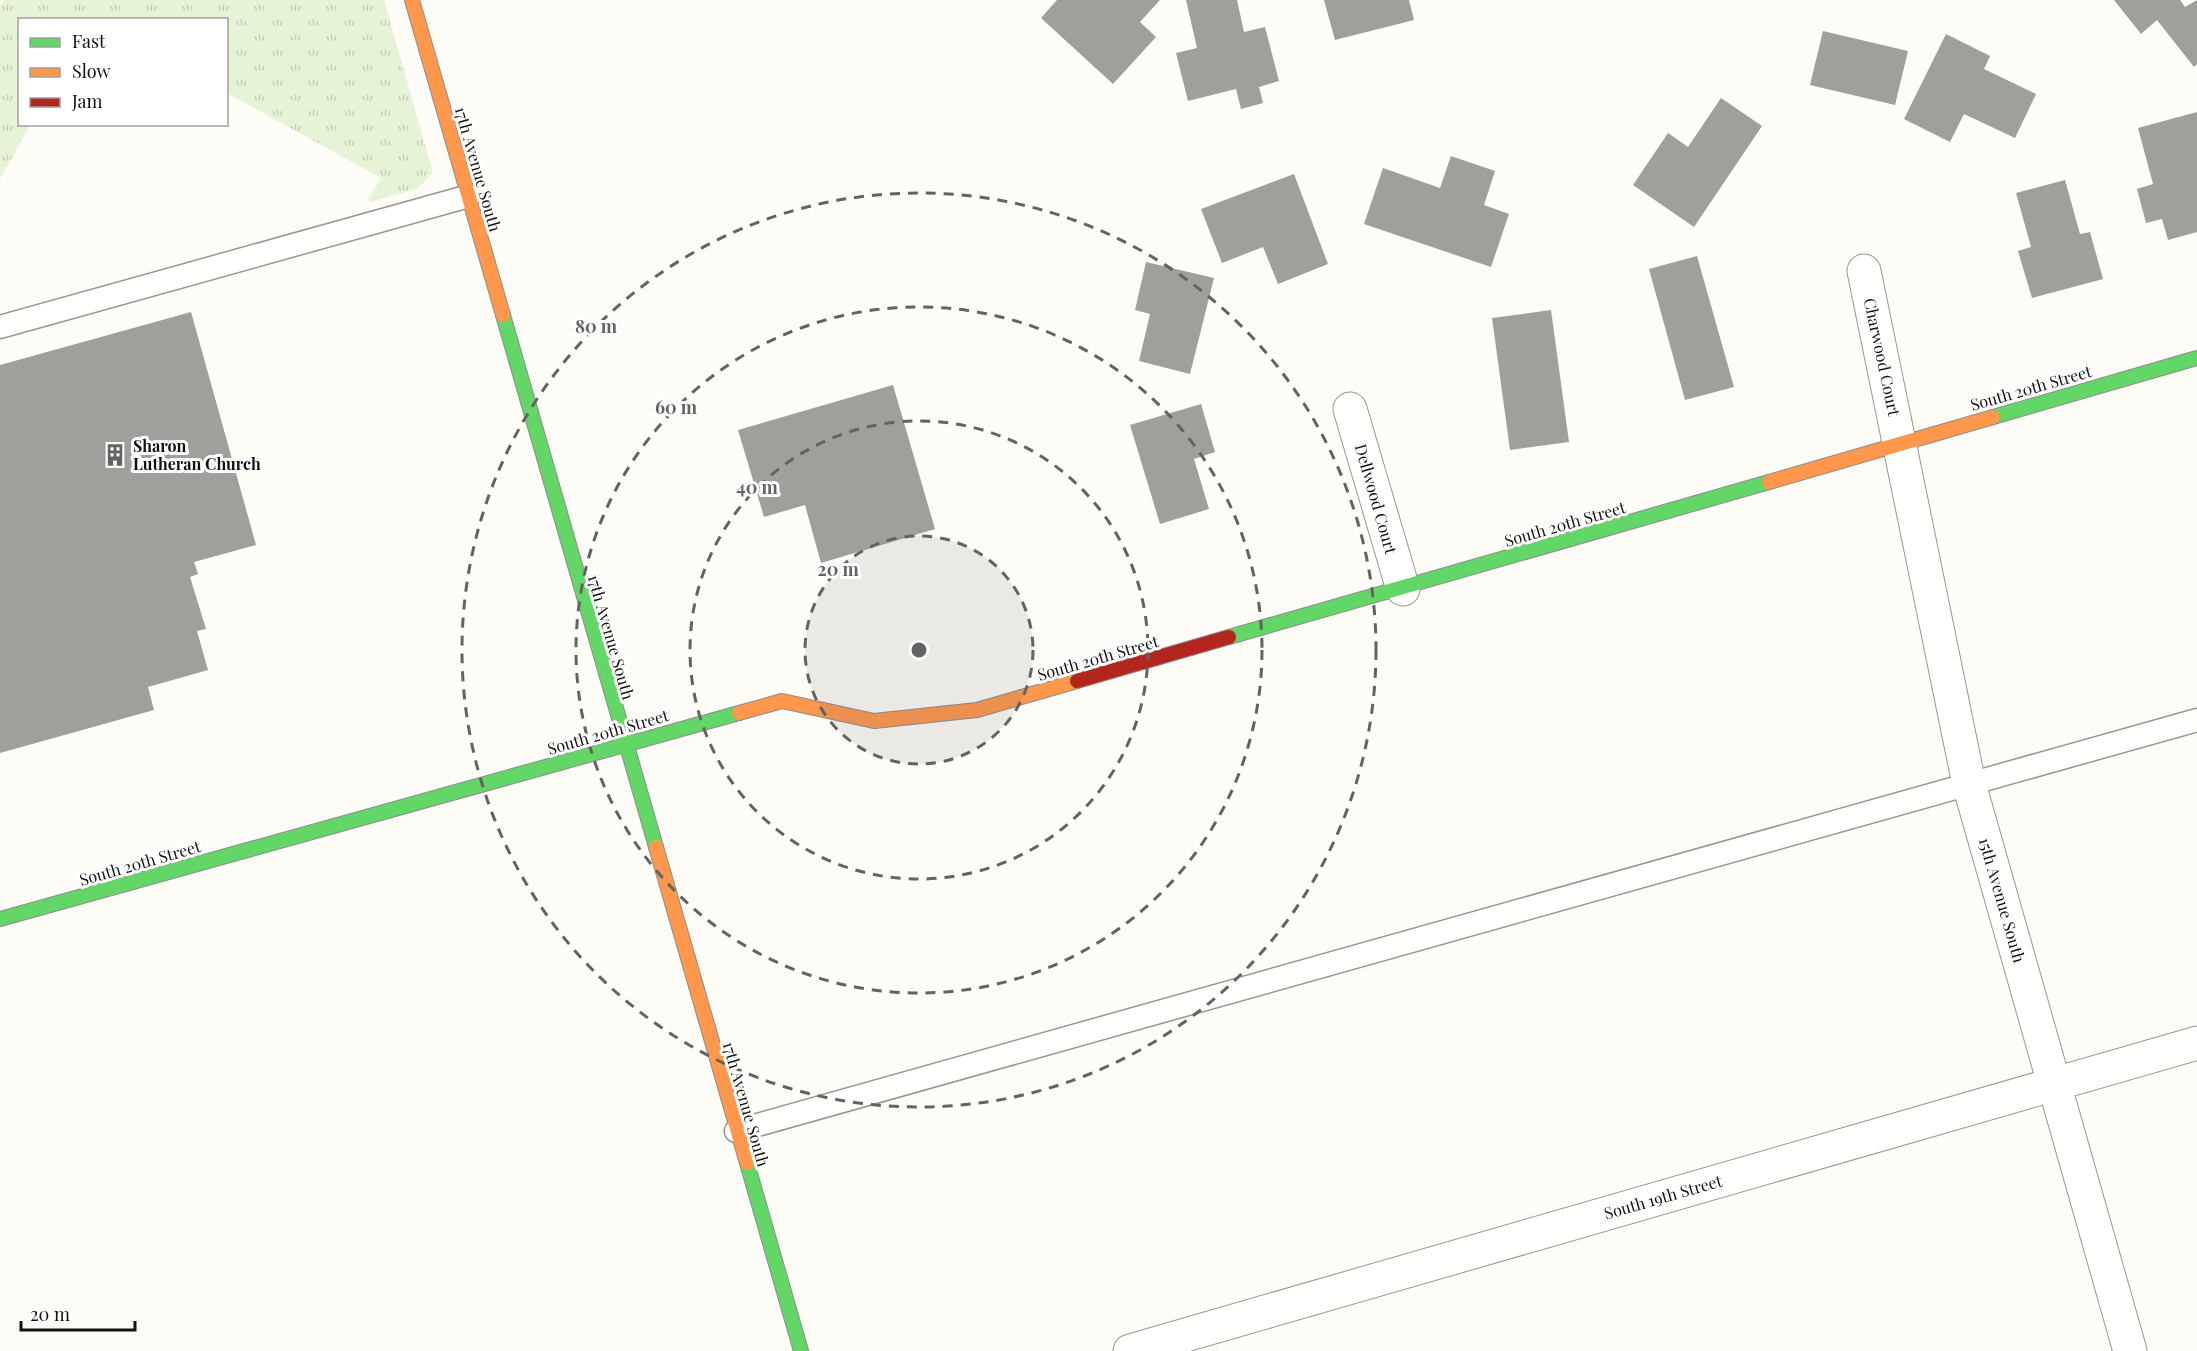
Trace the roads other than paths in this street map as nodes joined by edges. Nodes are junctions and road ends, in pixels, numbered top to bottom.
1 (412, 0) edge
2 (469, 196) junction
3 (1864, 271) dead end
4 (0, 327) edge
5 (2197, 358) edge
6 (1350, 410) dead end
7 (1900, 443) junction
8 (1403, 589) junction
9 (2197, 720) edge
10 (624, 745) junction
11 (1969, 784) junction
12 (0, 919) edge
13 (2197, 1043) edge
14 (2054, 1084) junction
15 (736, 1131) junction
16 (801, 1351) edge
17 (1130, 1351) edge
18 (2130, 1351) edge

1 - 2 street, 17th Avenue South
2 - 4 lane
2 - 10 street, 17th Avenue South
3 - 7 street, Charwood Court
5 - 7 street, South 20th Street
6 - 8 street, Dellwood Court
7 - 8 street, South 20th Street
7 - 11 street, 15th Avenue South
8 - 10 street, South 20th Street
9 - 11 lane
10 - 12 street, South 20th Street
10 - 15 street, 17th Avenue South
11 - 14 street, 15th Avenue South
11 - 15 lane
13 - 14 street, South 19th Street
14 - 17 street, South 19th Street
14 - 18 street, 15th Avenue South
15 - 16 street, 17th Avenue South

